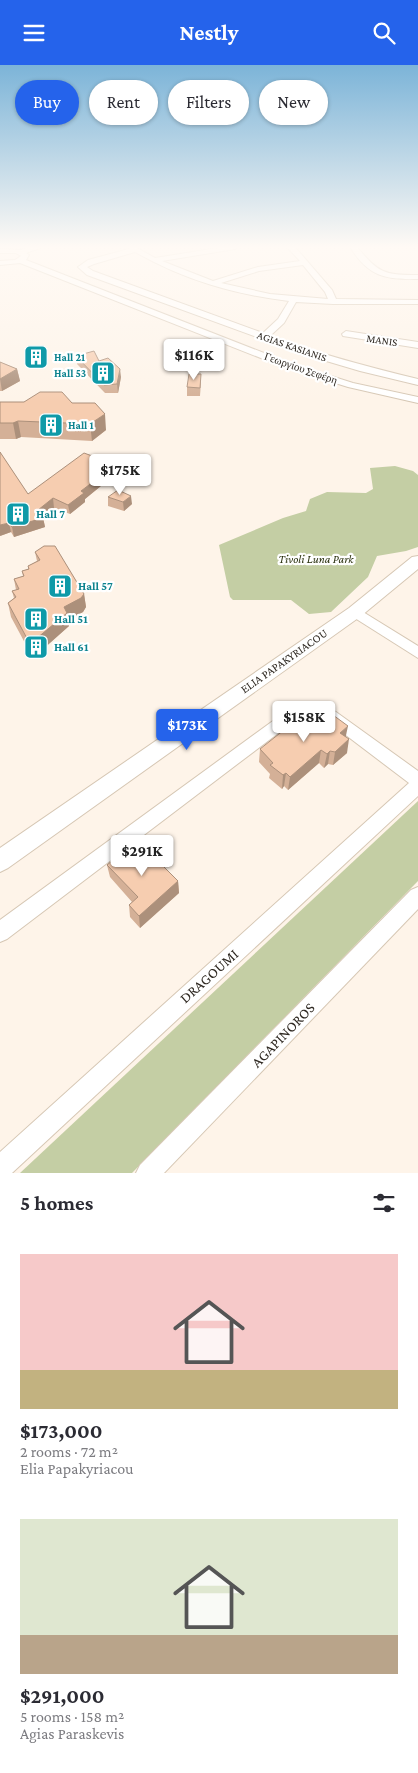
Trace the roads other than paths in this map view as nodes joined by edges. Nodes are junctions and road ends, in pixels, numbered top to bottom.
1 (118, 299) edge
2 (159, 299) edge
3 (284, 299) edge
4 (332, 299) edge
5 (292, 300) junction
6 (333, 302) junction
7 (418, 302) edge
8 (346, 334) dead end
9 (263, 337) junction
10 (418, 345) edge
11 (417, 379) edge
12 (418, 400) edge
13 (418, 561) edge
14 (355, 612) junction
15 (418, 653) edge
16 (418, 780) edge
17 (418, 785) edge
18 (0, 861) edge
19 (418, 896) edge
20 (0, 931) edge
21 (0, 1167) edge
22 (148, 1173) edge

1 - 12 street, Γεωργίου Σεφέρη
2 - 9 street, AGIAS KASIANIS
3 - 5 street
4 - 6 street
5 - 6 street
5 - 9 street
6 - 7 street
8 - 10 street, MANIS
9 - 11 street, AGIAS KASIANIS
13 - 14 main road, ELIA PAPAKYRIACOU
14 - 15 street
14 - 18 main road, ELIA PAPAKYRIACOU
16 - 20 street
17 - 21 street, DRAGOUMI
19 - 22 street, AGAPINOROS

